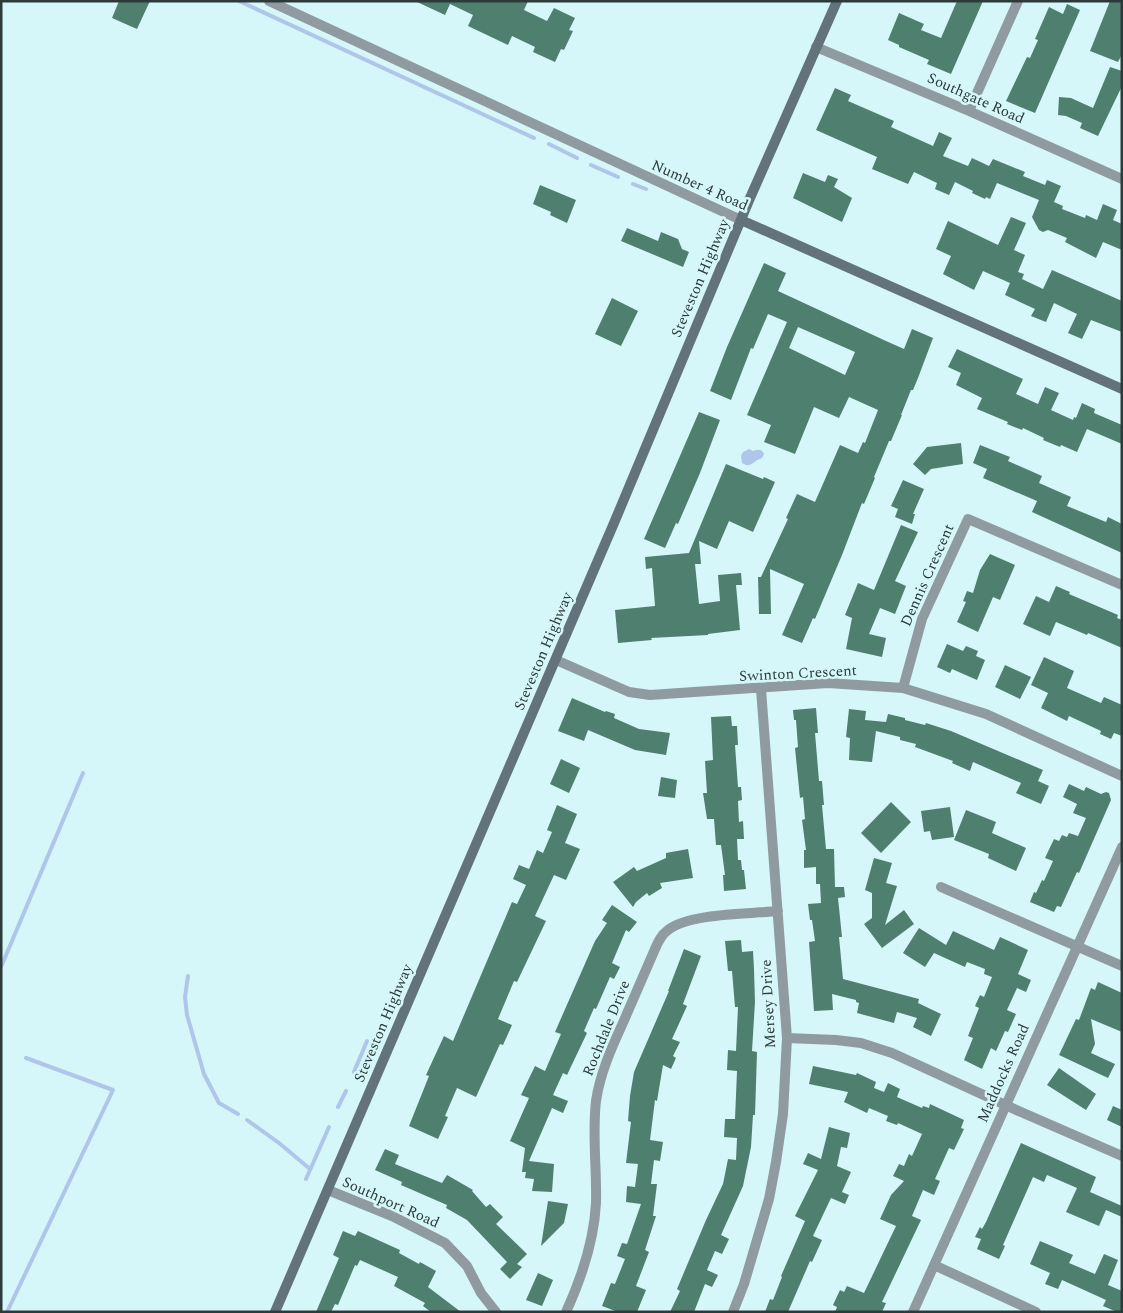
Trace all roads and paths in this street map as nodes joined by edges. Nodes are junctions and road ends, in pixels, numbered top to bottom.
1 (269, 1) edge
2 (836, 1) edge
3 (1018, 1) edge
4 (816, 46) junction
5 (969, 111) junction
6 (1121, 176) edge
7 (741, 220) junction
8 (1122, 389) edge
9 (1122, 585) edge
10 (556, 660) junction
11 (903, 688) junction
12 (761, 689) junction
13 (1122, 776) edge
14 (1122, 846) edge
15 (942, 887) dead end
16 (778, 912) junction
17 (1077, 946) junction
18 (1122, 966) edge
19 (787, 1038) junction
20 (1005, 1105) junction
21 (1122, 1156) edge
22 (328, 1190) junction
23 (934, 1265) junction
24 (275, 1312) edge
25 (496, 1312) edge
26 (566, 1312) edge
27 (733, 1312) edge
28 (913, 1312) edge
29 (1036, 1312) edge

1 - 7 street, Number 4 Road
2 - 4 main road, Steveston Highway
3 - 5 street
4 - 5 street, Southgate Road
4 - 7 main road, Steveston Highway
5 - 6 street, Southgate Road
7 - 8 main road, Number 4 Road
7 - 10 main road, Steveston Highway
9 - 11 street, Dennis Crescent
10 - 12 street, Swinton Crescent
10 - 22 main road, Steveston Highway
11 - 12 street, Swinton Crescent
11 - 13 street, Swinton Crescent
12 - 16 street, Mersey Drive
14 - 17 street, Maddocks Road
15 - 17 street
16 - 19 street, Mersey Drive
16 - 26 street, Rochdale Drive
17 - 18 street
17 - 20 street, Maddocks Road
19 - 20 street
19 - 27 street, Mersey Drive
20 - 21 street
20 - 23 street, Maddocks Road
22 - 24 main road, Steveston Highway
22 - 25 street, Southport Road
23 - 28 street, Maddocks Road
23 - 29 street

